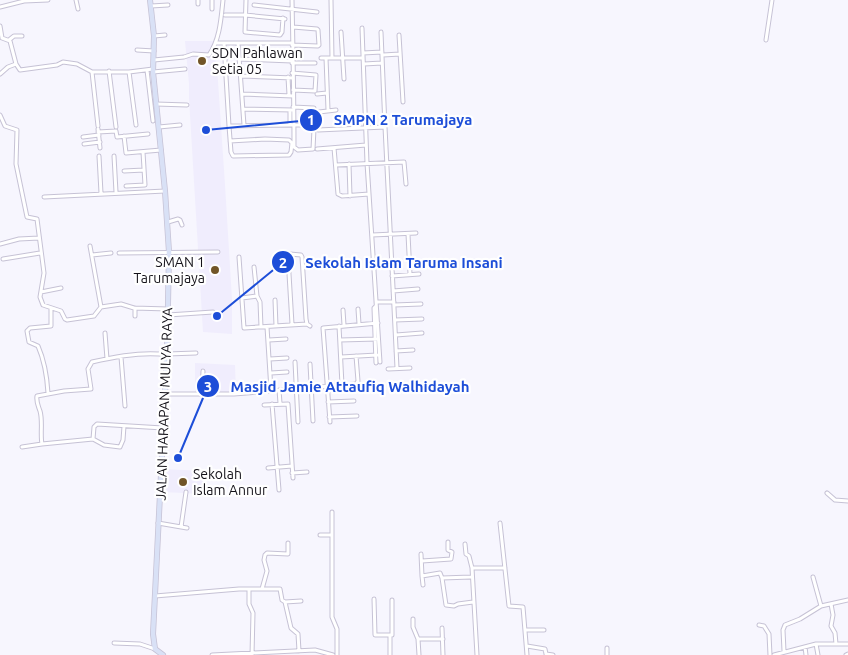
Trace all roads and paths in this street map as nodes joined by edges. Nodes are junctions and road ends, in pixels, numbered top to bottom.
1 (48, 0) edge
2 (76, 0) edge
3 (150, 0) edge
4 (212, 0) edge
5 (222, 0) edge
6 (246, 0) edge
7 (292, 0) edge
8 (331, 0) edge
9 (772, 0) edge
10 (254, 4) dead end
11 (168, 5) dead end
12 (151, 6) junction
13 (0, 7) edge
14 (292, 8) junction
15 (78, 9) dead end
16 (212, 9) dead end
17 (317, 12) dead end
18 (246, 15) junction
19 (224, 16) dead end
20 (0, 26) edge
21 (292, 28) junction
22 (362, 28) dead end
23 (341, 32) dead end
24 (381, 32) dead end
25 (166, 35) dead end
26 (399, 35) dead end
27 (22, 36) dead end
28 (154, 36) junction
29 (9, 40) junction
30 (766, 40) dead end
31 (216, 43) junction
32 (238, 43) junction
33 (224, 44) junction
34 (292, 44) junction
35 (137, 50) dead end
36 (154, 50) junction
37 (363, 53) junction
38 (382, 53) junction
39 (400, 54) junction
40 (321, 58) dead end
41 (326, 58) junction
42 (332, 58) junction
43 (343, 58) junction
44 (363, 58) junction
45 (239, 59) junction
46 (154, 60) junction
47 (292, 62) junction
48 (382, 62) junction
49 (16, 64) junction
50 (315, 64) dead end
51 (364, 64) junction
52 (185, 68) dead end
53 (151, 70) junction
54 (92, 72) junction
55 (109, 72) junction
56 (128, 72) junction
57 (0, 74) edge
58 (241, 76) junction
59 (291, 76) junction
60 (344, 79) dead end
61 (293, 90) junction
62 (327, 93) junction
63 (242, 94) junction
64 (317, 94) dead end
65 (291, 95) junction
66 (404, 102) dead end
67 (156, 104) junction
68 (187, 104) dead end
69 (314, 108) dead end
70 (244, 109) junction
71 (292, 109) junction
72 (328, 110) junction
73 (336, 110) dead end
74 (318, 112) dead end
75 (0, 115) edge
76 (154, 121) dead end
77 (136, 125) dead end
78 (180, 125) dead end
79 (244, 125) junction
80 (292, 125) junction
81 (229, 126) junction
82 (116, 127) dead end
83 (159, 127) junction
84 (385, 127) junction
85 (366, 128) junction
86 (98, 130) junction
87 (318, 130) dead end
88 (148, 134) dead end
89 (124, 136) junction
90 (83, 137) dead end
91 (230, 141) junction
92 (100, 142) junction
93 (84, 144) dead end
94 (366, 146) junction
95 (100, 148) dead end
96 (334, 148) junction
97 (317, 149) dead end
98 (161, 150) junction
99 (142, 152) junction
100 (99, 156) dead end
101 (114, 156) dead end
102 (387, 162) junction
103 (367, 163) junction
104 (349, 164) junction
105 (336, 165) junction
106 (144, 170) junction
107 (124, 171) dead end
108 (406, 184) dead end
109 (126, 186) dead end
110 (166, 191) junction
111 (116, 192) junction
112 (101, 193) junction
113 (369, 194) junction
114 (350, 196) junction
115 (44, 197) dead end
116 (168, 222) junction
117 (182, 225) dead end
118 (416, 233) dead end
119 (391, 234) junction
120 (408, 234) junction
121 (372, 236) junction
122 (39, 238) junction
123 (0, 244) edge
124 (90, 246) dead end
125 (169, 252) junction
126 (218, 252) dead end
127 (40, 253) junction
128 (111, 253) dead end
129 (119, 254) dead end
130 (92, 255) junction
131 (240, 257) dead end
132 (3, 259) dead end
133 (254, 267) dead end
134 (410, 274) junction
135 (419, 274) dead end
136 (392, 276) junction
137 (61, 288) dead end
138 (418, 289) dead end
139 (393, 291) junction
140 (41, 292) junction
141 (257, 296) junction
142 (242, 298) junction
143 (275, 300) dead end
144 (376, 304) junction
145 (394, 304) junction
146 (422, 304) dead end
147 (101, 307) junction
148 (51, 308) junction
149 (135, 308) junction
150 (358, 309) dead end
151 (343, 310) dead end
152 (168, 312) junction
153 (213, 312) dead end
154 (135, 316) dead end
155 (422, 319) dead end
156 (395, 320) junction
157 (376, 323) junction
158 (292, 324) junction
159 (359, 324) junction
160 (344, 325) junction
161 (276, 326) junction
162 (338, 326) junction
163 (267, 327) junction
164 (262, 328) junction
165 (106, 333) dead end
166 (422, 333) dead end
167 (396, 335) junction
168 (286, 339) dead end
169 (377, 339) junction
170 (268, 340) junction
171 (340, 340) junction
172 (413, 350) dead end
173 (396, 351) junction
174 (196, 353) dead end
175 (167, 354) junction
176 (378, 354) junction
177 (356, 356) junction
178 (120, 357) junction
179 (341, 357) junction
180 (287, 358) dead end
181 (107, 359) junction
182 (270, 359) junction
183 (295, 362) dead end
184 (378, 362) dead end
185 (310, 364) dead end
186 (398, 368) junction
187 (410, 368) dead end
188 (388, 369) dead end
189 (203, 371) dead end
190 (287, 372) dead end
191 (271, 373) junction
192 (342, 385) junction
193 (311, 387) junction
194 (327, 387) junction
195 (297, 388) junction
196 (271, 390) junction
197 (279, 390) junction
198 (48, 393) junction
199 (202, 393) junction
200 (164, 394) junction
201 (354, 401) dead end
202 (328, 402) junction
203 (272, 404) junction
204 (280, 404) junction
205 (264, 405) dead end
206 (125, 406) dead end
207 (356, 416) dead end
208 (329, 417) junction
209 (313, 421) dead end
210 (298, 422) dead end
211 (330, 422) dead end
212 (124, 426) junction
213 (164, 428) junction
214 (93, 439) junction
215 (42, 444) junction
216 (22, 447) dead end
217 (292, 466) junction
218 (277, 467) junction
219 (268, 468) dead end
220 (308, 472) dead end
221 (292, 473) junction
222 (292, 478) dead end
223 (279, 490) dead end
224 (186, 492) dead end
225 (826, 493) dead end
226 (848, 501) edge
227 (332, 512) dead end
228 (158, 523) junction
229 (500, 523) dead end
230 (181, 527) junction
231 (187, 528) dead end
232 (320, 535) dead end
233 (332, 535) junction
234 (448, 542) dead end
235 (288, 543) dead end
236 (465, 544) dead end
237 (421, 554) dead end
238 (422, 561) junction
239 (472, 568) junction
240 (505, 568) junction
241 (422, 576) junction
242 (471, 577) junction
243 (813, 577) dead end
244 (442, 578) junction
245 (423, 585) dead end
246 (249, 589) junction
247 (262, 589) junction
248 (154, 596) junction
249 (374, 599) dead end
250 (392, 600) dead end
251 (848, 600) edge
252 (301, 601) dead end
253 (286, 602) junction
254 (473, 602) junction
255 (831, 604) junction
256 (821, 606) junction
257 (413, 620) dead end
258 (759, 625) dead end
259 (442, 628) dead end
260 (525, 630) junction
261 (544, 630) dead end
262 (390, 635) junction
263 (418, 639) junction
264 (443, 639) junction
265 (114, 642) dead end
266 (816, 644) junction
267 (836, 644) junction
268 (848, 644) edge
269 (527, 646) junction
270 (805, 647) junction
271 (155, 648) junction
272 (608, 648) dead end
273 (784, 651) junction
274 (297, 652) edge
275 (320, 653) edge
276 (252, 654) edge
277 (264, 654) edge
278 (163, 655) edge
279 (212, 655) edge
280 (333, 655) edge
281 (337, 655) edge
282 (390, 655) edge
283 (419, 655) edge
284 (443, 655) edge
285 (478, 655) edge
286 (527, 655) edge
287 (552, 655) edge
288 (608, 655) edge
289 (770, 655) edge
290 (774, 655) edge
291 (806, 655) edge
292 (818, 655) edge

1 - 13 street
2 - 15 street
3 - 12 street, JALAN HARAPAN MULYA RAYA
4 - 16 street
5 - 31 street
6 - 18 street
7 - 14 street
8 - 42 street
9 - 30 street
10 - 14 street
11 - 12 street
12 - 28 street, JALAN HARAPAN MULYA RAYA
14 - 17 street
14 - 21 street
18 - 18 street
18 - 19 street
20 - 29 street
21 - 34 street
21 - 34 street
22 - 37 street
23 - 43 street
24 - 38 street
25 - 28 street
26 - 39 street
27 - 29 street
28 - 36 street, JALAN HARAPAN MULYA RAYA
29 - 49 street
31 - 33 street
31 - 46 street
32 - 33 street
32 - 34 street
32 - 45 street
33 - 81 street
34 - 47 street
35 - 36 street
36 - 46 street, JALAN HARAPAN MULYA RAYA
37 - 38 street
37 - 44 street
38 - 39 street
38 - 48 street
39 - 66 street
40 - 41 street
41 - 42 street
41 - 62 street
42 - 43 street
43 - 44 street
43 - 60 street
44 - 51 street
45 - 47 street
45 - 58 street
46 - 53 street, JALAN HARAPAN MULYA RAYA
47 - 50 street
47 - 59 street
48 - 51 street
48 - 84 street
49 - 54 street
49 - 57 street
51 - 85 street
52 - 53 street
53 - 56 street
53 - 67 street, JALAN HARAPAN MULYA RAYA
53 - 76 street
54 - 55 street
54 - 86 street
55 - 56 street
55 - 82 street
56 - 77 street
58 - 59 street
58 - 63 street
59 - 61 street
59 - 61 street
59 - 65 street
61 - 65 street
62 - 64 street
62 - 72 street
63 - 65 street
63 - 70 street
65 - 71 street
67 - 68 street
67 - 83 street, JALAN HARAPAN MULYA RAYA
69 - 71 street
70 - 71 street
70 - 79 street
71 - 80 street
72 - 73 street
72 - 74 street
75 - 122 street
78 - 83 street
79 - 80 street
79 - 81 street
80 - 80 street
81 - 91 street
83 - 98 street, JALAN HARAPAN MULYA RAYA
84 - 85 street
84 - 102 street
85 - 87 street
85 - 94 street
86 - 89 street
86 - 90 street
86 - 92 street
88 - 89 street
89 - 99 street
91 - 91 street
92 - 93 street
92 - 95 street
94 - 96 street
94 - 103 street
96 - 97 street
96 - 105 street
98 - 99 street
98 - 110 street, JALAN HARAPAN MULYA RAYA
99 - 106 street
100 - 112 street
101 - 111 street
102 - 103 street
102 - 108 street
102 - 119 street
103 - 104 street
103 - 113 street
104 - 105 street
104 - 114 street
105 - 114 street
106 - 107 street
106 - 109 street
110 - 111 street
110 - 116 street, JALAN HARAPAN MULYA RAYA
111 - 112 street
112 - 115 street
113 - 114 street
113 - 121 street
116 - 117 street
116 - 125 street, JALAN HARAPAN MULYA RAYA
118 - 120 street
119 - 120 street
119 - 121 street
119 - 136 street
120 - 134 street
121 - 144 street
122 - 123 street
122 - 127 street
124 - 130 street
125 - 126 street
125 - 129 street
125 - 152 street, JALAN HARAPAN MULYA RAYA
127 - 132 street
127 - 140 street
128 - 130 street
130 - 147 street
131 - 142 street
133 - 141 street
134 - 135 street
134 - 136 street
136 - 139 street
137 - 140 street
138 - 139 street
139 - 145 street
140 - 148 street
141 - 142 street
141 - 164 street
142 - 164 street
143 - 161 street
144 - 145 street
144 - 157 street
145 - 146 street
145 - 156 street
147 - 148 street
147 - 149 street
148 - 198 street
149 - 152 street
149 - 154 street
150 - 159 street
151 - 160 street
152 - 153 street
152 - 175 street, JALAN HARAPAN MULYA RAYA
155 - 156 street
156 - 167 street
157 - 159 street
157 - 169 street
158 - 158 street
158 - 161 street
159 - 160 street
160 - 162 street
161 - 163 street
162 - 171 street
162 - 194 street
163 - 164 street
163 - 170 street
165 - 181 street
166 - 167 street
167 - 173 street
168 - 170 street
169 - 171 street
169 - 176 street
170 - 182 street
171 - 179 street
172 - 173 street
173 - 186 street
174 - 175 street
175 - 178 street
175 - 200 street, JALAN HARAPAN MULYA RAYA
176 - 177 street
176 - 184 street
177 - 179 street
177 - 192 street
178 - 181 street
178 - 206 street
179 - 192 street
180 - 182 street
181 - 198 street
182 - 191 street
183 - 195 street
185 - 193 street
186 - 187 street
186 - 188 street
189 - 199 street
190 - 191 street
191 - 196 street
192 - 194 street
193 - 194 street
193 - 195 street
193 - 209 street
194 - 202 street
195 - 197 street
195 - 210 street
196 - 197 street
196 - 199 street
197 - 204 street
198 - 215 street
199 - 200 street
200 - 213 street, JALAN HARAPAN MULYA RAYA
201 - 202 street
202 - 208 street
203 - 204 street
203 - 205 street
203 - 218 street
204 - 217 street
207 - 208 street
208 - 211 street
212 - 213 street
212 - 214 street
212 - 214 street
213 - 228 street, JALAN HARAPAN MULYA RAYA
214 - 215 street
215 - 216 street
217 - 218 street
217 - 221 street
218 - 219 street
218 - 223 street
220 - 221 street
221 - 222 street
224 - 230 street
225 - 226 street
227 - 233 street
228 - 230 street
228 - 248 street, JALAN HARAPAN MULYA RAYA
229 - 240 street
230 - 231 street
232 - 233 street
233 - 281 street
234 - 238 street
235 - 247 street
236 - 239 street
237 - 238 street
238 - 241 street
239 - 240 street
239 - 242 street
240 - 260 street
241 - 244 street
241 - 245 street
242 - 244 street
242 - 254 street
243 - 256 street
244 - 254 street
246 - 247 street
246 - 248 street
246 - 276 street
247 - 253 street
248 - 271 street, JALAN HARAPAN MULYA RAYA
249 - 262 street
250 - 262 street
251 - 255 street
252 - 253 street
253 - 274 street
254 - 285 street
255 - 256 street
255 - 267 street
256 - 273 street
257 - 263 street
258 - 289 street
259 - 264 street
260 - 261 street
260 - 269 street
262 - 282 street
263 - 264 street
263 - 283 street
264 - 284 street
265 - 271 street
266 - 267 street
266 - 270 street
266 - 292 street
267 - 268 street
269 - 286 street
269 - 287 street
270 - 273 street
270 - 291 street
271 - 278 street
272 - 288 street
273 - 290 street
274 - 275 street
274 - 277 street
275 - 280 street
276 - 277 street
276 - 279 street

